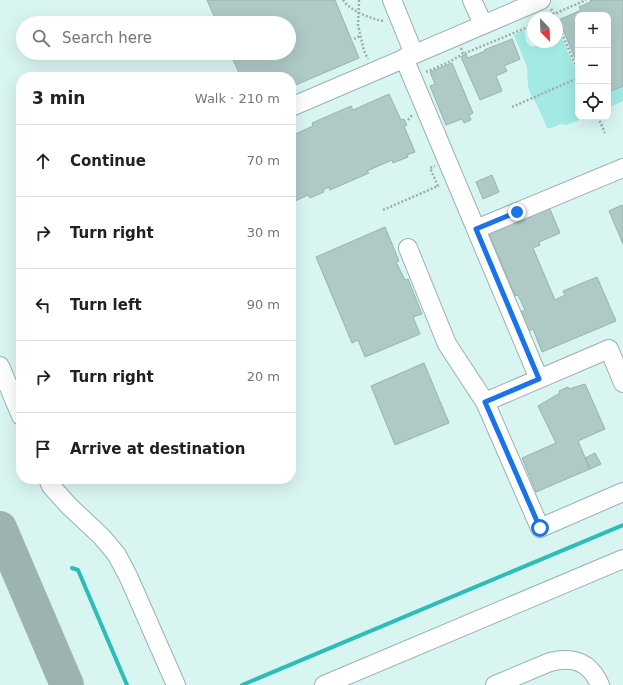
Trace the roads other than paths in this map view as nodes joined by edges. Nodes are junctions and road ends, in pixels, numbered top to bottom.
1 (392, 0) edge
2 (472, 0) edge
3 (546, 4) edge
4 (483, 24) junction
5 (409, 56) junction
6 (296, 105) edge
7 (623, 168) edge
8 (476, 229) junction
9 (408, 248) dead end
10 (0, 366) edge
11 (539, 379) junction
12 (623, 383) edge
13 (485, 402) junction
14 (16, 404) edge
15 (50, 484) edge
16 (623, 492) edge
17 (623, 559) edge
18 (176, 685) edge
19 (324, 685) edge
20 (495, 685) edge
21 (600, 685) edge

1 - 5 lane
2 - 4 lane
3 - 4 lane
4 - 5 lane
5 - 6 lane
5 - 8 lane
7 - 8 lane
8 - 11 lane
9 - 13 lane
10 - 14 lane
11 - 12 lane
11 - 13 lane
13 - 16 lane
15 - 18 lane
17 - 19 lane
20 - 21 lane

